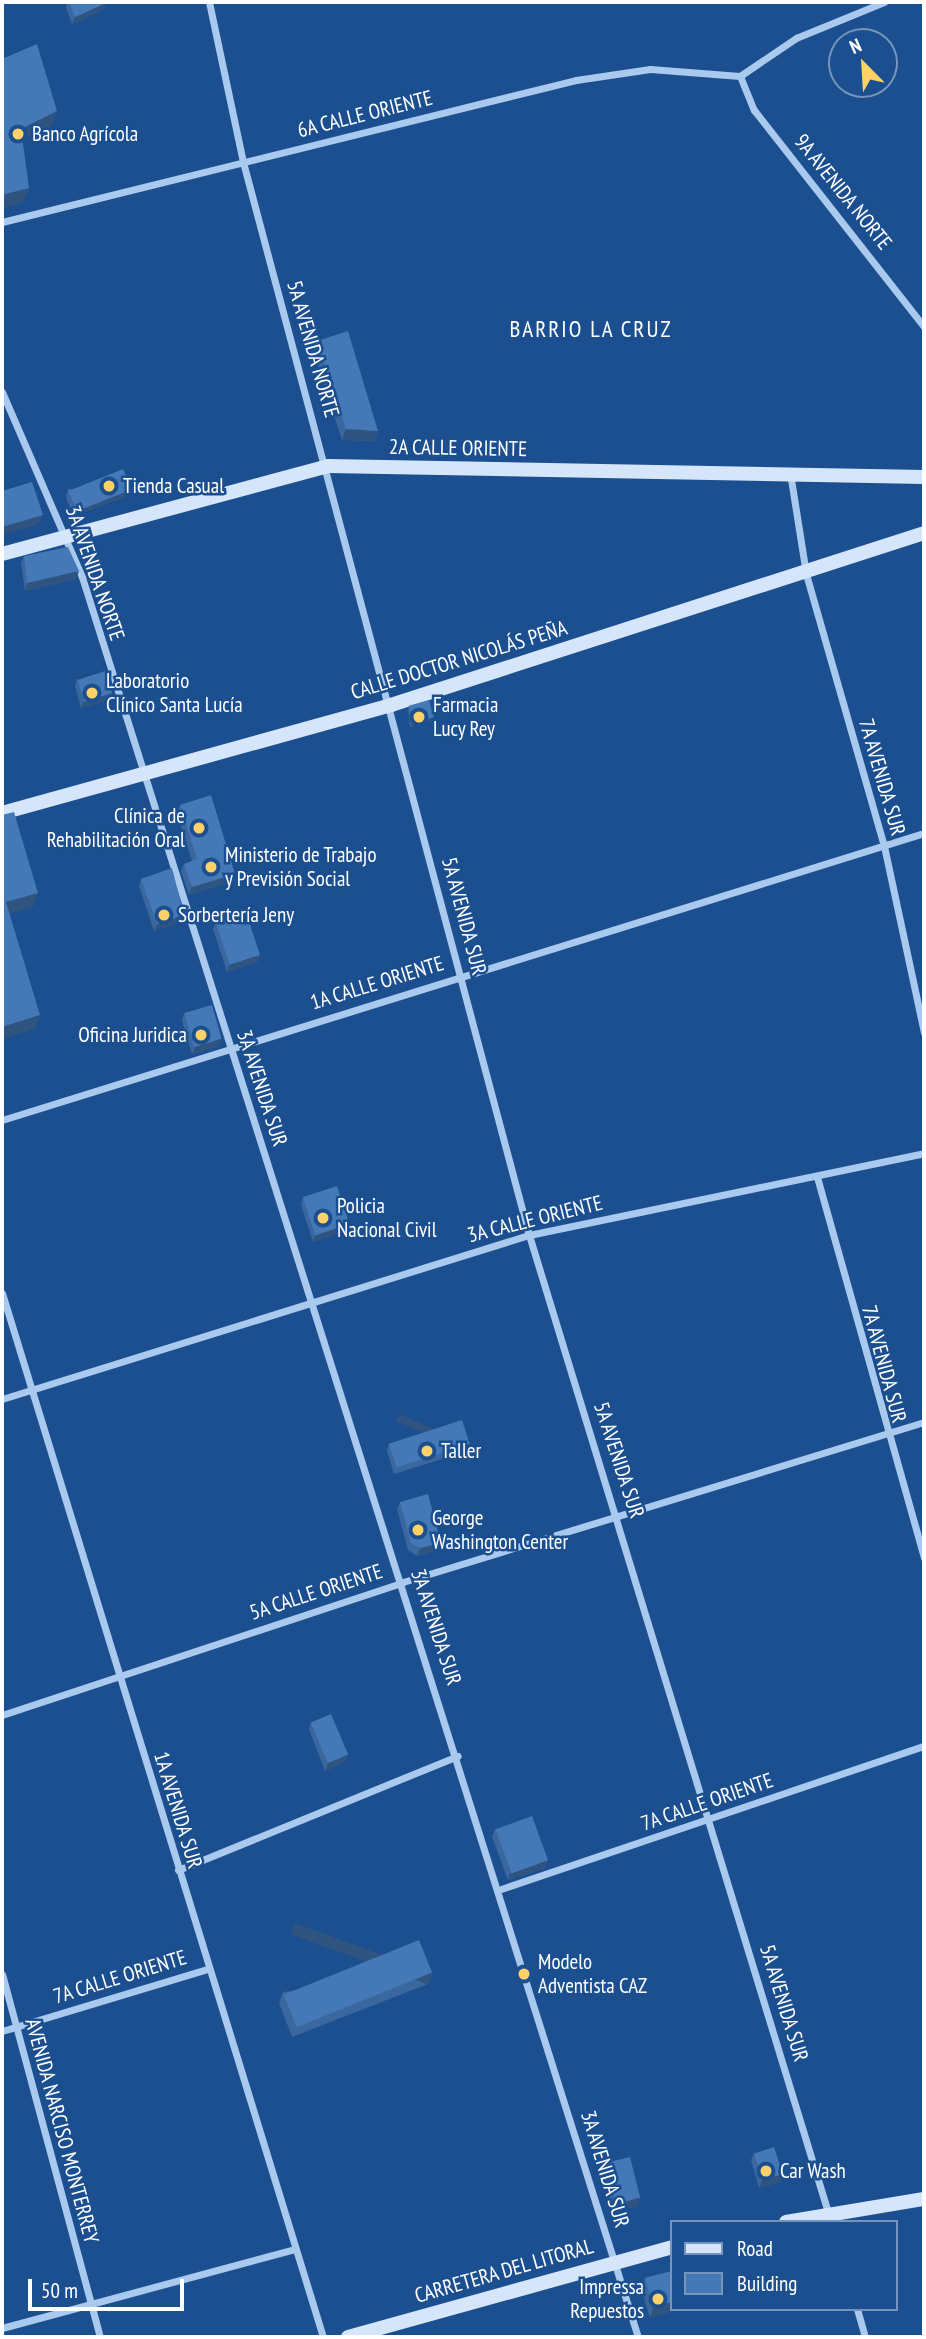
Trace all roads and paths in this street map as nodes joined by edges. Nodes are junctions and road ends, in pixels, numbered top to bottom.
1 (209, 2) edge
2 (884, 2) edge
3 (740, 76) junction
4 (243, 162) junction
5 (2, 222) edge
6 (924, 327) edge
7 (2, 392) edge
8 (328, 466) junction
9 (924, 477) edge
10 (791, 478) junction
11 (924, 533) edge
12 (68, 536) junction
13 (2, 554) edge
14 (806, 574) junction
15 (391, 705) junction
16 (141, 771) junction
17 (2, 813) edge
18 (924, 833) edge
19 (884, 846) junction
20 (461, 975) junction
21 (924, 1032) edge
22 (231, 1047) junction
23 (2, 1120) edge
24 (924, 1153) edge
25 (817, 1177) junction
26 (528, 1235) junction
27 (2, 1293) edge
28 (312, 1302) junction
29 (31, 1390) junction
30 (2, 1399) edge
31 (924, 1422) edge
32 (885, 1434) junction
33 (619, 1516) junction
34 (924, 1558) edge
35 (403, 1582) junction
36 (118, 1674) junction
37 (2, 1715) edge
38 (924, 1746) edge
39 (458, 1756) junction
40 (711, 1819) junction
41 (178, 1870) junction
42 (501, 1889) junction
43 (208, 1969) junction
44 (2, 1974) edge
45 (16, 2027) junction
46 (2, 2031) edge
47 (924, 2199) edge
48 (830, 2217) edge
49 (804, 2220) edge
50 (670, 2247) edge
51 (294, 2249) junction
52 (615, 2261) junction
53 (89, 2304) junction
54 (858, 2311) edge
55 (2, 2328) edge
56 (100, 2337) edge
57 (323, 2337) edge
58 (348, 2337) edge
59 (638, 2337) edge
60 (865, 2337) edge

1 - 4 street, 5A AVENIDA NORTE
2 - 3 street
3 - 4 street, 6A CALLE ORIENTE
3 - 6 street, 9A AVENIDA NORTE
4 - 5 street, 6A CALLE ORIENTE
4 - 8 street, 5A AVENIDA NORTE
7 - 12 street, 3A AVENIDA NORTE
8 - 10 main road, 2A CALLE ORIENTE
8 - 12 main road, 2A CALLE ORIENTE
8 - 15 street, 5A AVENIDA NORTE
9 - 10 main road, 2A CALLE ORIENTE
10 - 14 street, 7A AVENIDA SUR
11 - 14 main road, CALLE DOCTOR NICOLÁS PEÑA
12 - 13 main road, 2A CALLE ORIENTE
12 - 16 street, 3A AVENIDA NORTE
14 - 15 main road, CALLE DOCTOR NICOLÁS PEÑA
14 - 19 street, 7A AVENIDA SUR
15 - 16 main road, CALLE DOCTOR NICOLÁS PEÑA
15 - 20 street, 5A AVENIDA SUR
16 - 17 main road, CALLE DOCTOR NICOLÁS PEÑA
16 - 22 street, 3A AVENIDA SUR
18 - 19 street, 1A CALLE ORIENTE
19 - 20 street, 1A CALLE ORIENTE
19 - 21 street, 7A AVENIDA SUR
20 - 22 street, 1A CALLE ORIENTE
20 - 26 street, 5A AVENIDA SUR
22 - 23 street, 1A CALLE ORIENTE
22 - 28 street, 3A AVENIDA SUR
24 - 25 street, 3A CALLE ORIENTE
25 - 26 street, 3A CALLE ORIENTE
25 - 32 street, 7A AVENIDA SUR
26 - 28 street, 3A CALLE ORIENTE
26 - 33 street, 5A AVENIDA SUR
27 - 29 street, 1A AVENIDA SUR
28 - 29 street, 3A CALLE ORIENTE
28 - 35 street, 3A AVENIDA SUR
29 - 30 street, 3A CALLE ORIENTE
29 - 36 street, 1A AVENIDA SUR
31 - 32 street, 5A CALLE ORIENTE
32 - 33 street, 5A CALLE ORIENTE
32 - 34 street, 7A AVENIDA SUR
33 - 35 street, 5A CALLE ORIENTE
33 - 40 street, 5A AVENIDA SUR
35 - 36 street, 5A CALLE ORIENTE
35 - 39 street, 3A AVENIDA SUR
36 - 37 street, 5A CALLE ORIENTE
36 - 41 street, 1A AVENIDA SUR
38 - 40 street, 7A CALLE ORIENTE
39 - 41 street
39 - 42 street, 3A AVENIDA SUR
40 - 42 street, 7A CALLE ORIENTE
40 - 48 street, 5A AVENIDA SUR
41 - 43 street, 1A AVENIDA SUR
42 - 52 street, 3A AVENIDA SUR
43 - 45 street, 7A CALLE ORIENTE
43 - 51 street, 1A AVENIDA SUR
44 - 45 street, AVENIDA NARCISO MONTERREY
45 - 46 street, 7A CALLE ORIENTE
45 - 53 street, AVENIDA NARCISO MONTERREY
47 - 48 main road
48 - 49 main road
50 - 52 main road, CARRETERA DEL LITORAL
51 - 53 street
51 - 57 street, 1A AVENIDA SUR
52 - 58 main road, CARRETERA DEL LITORAL
52 - 59 street, 3A AVENIDA SUR
53 - 55 street
53 - 56 street, AVENIDA NARCISO MONTERREY
54 - 60 street

